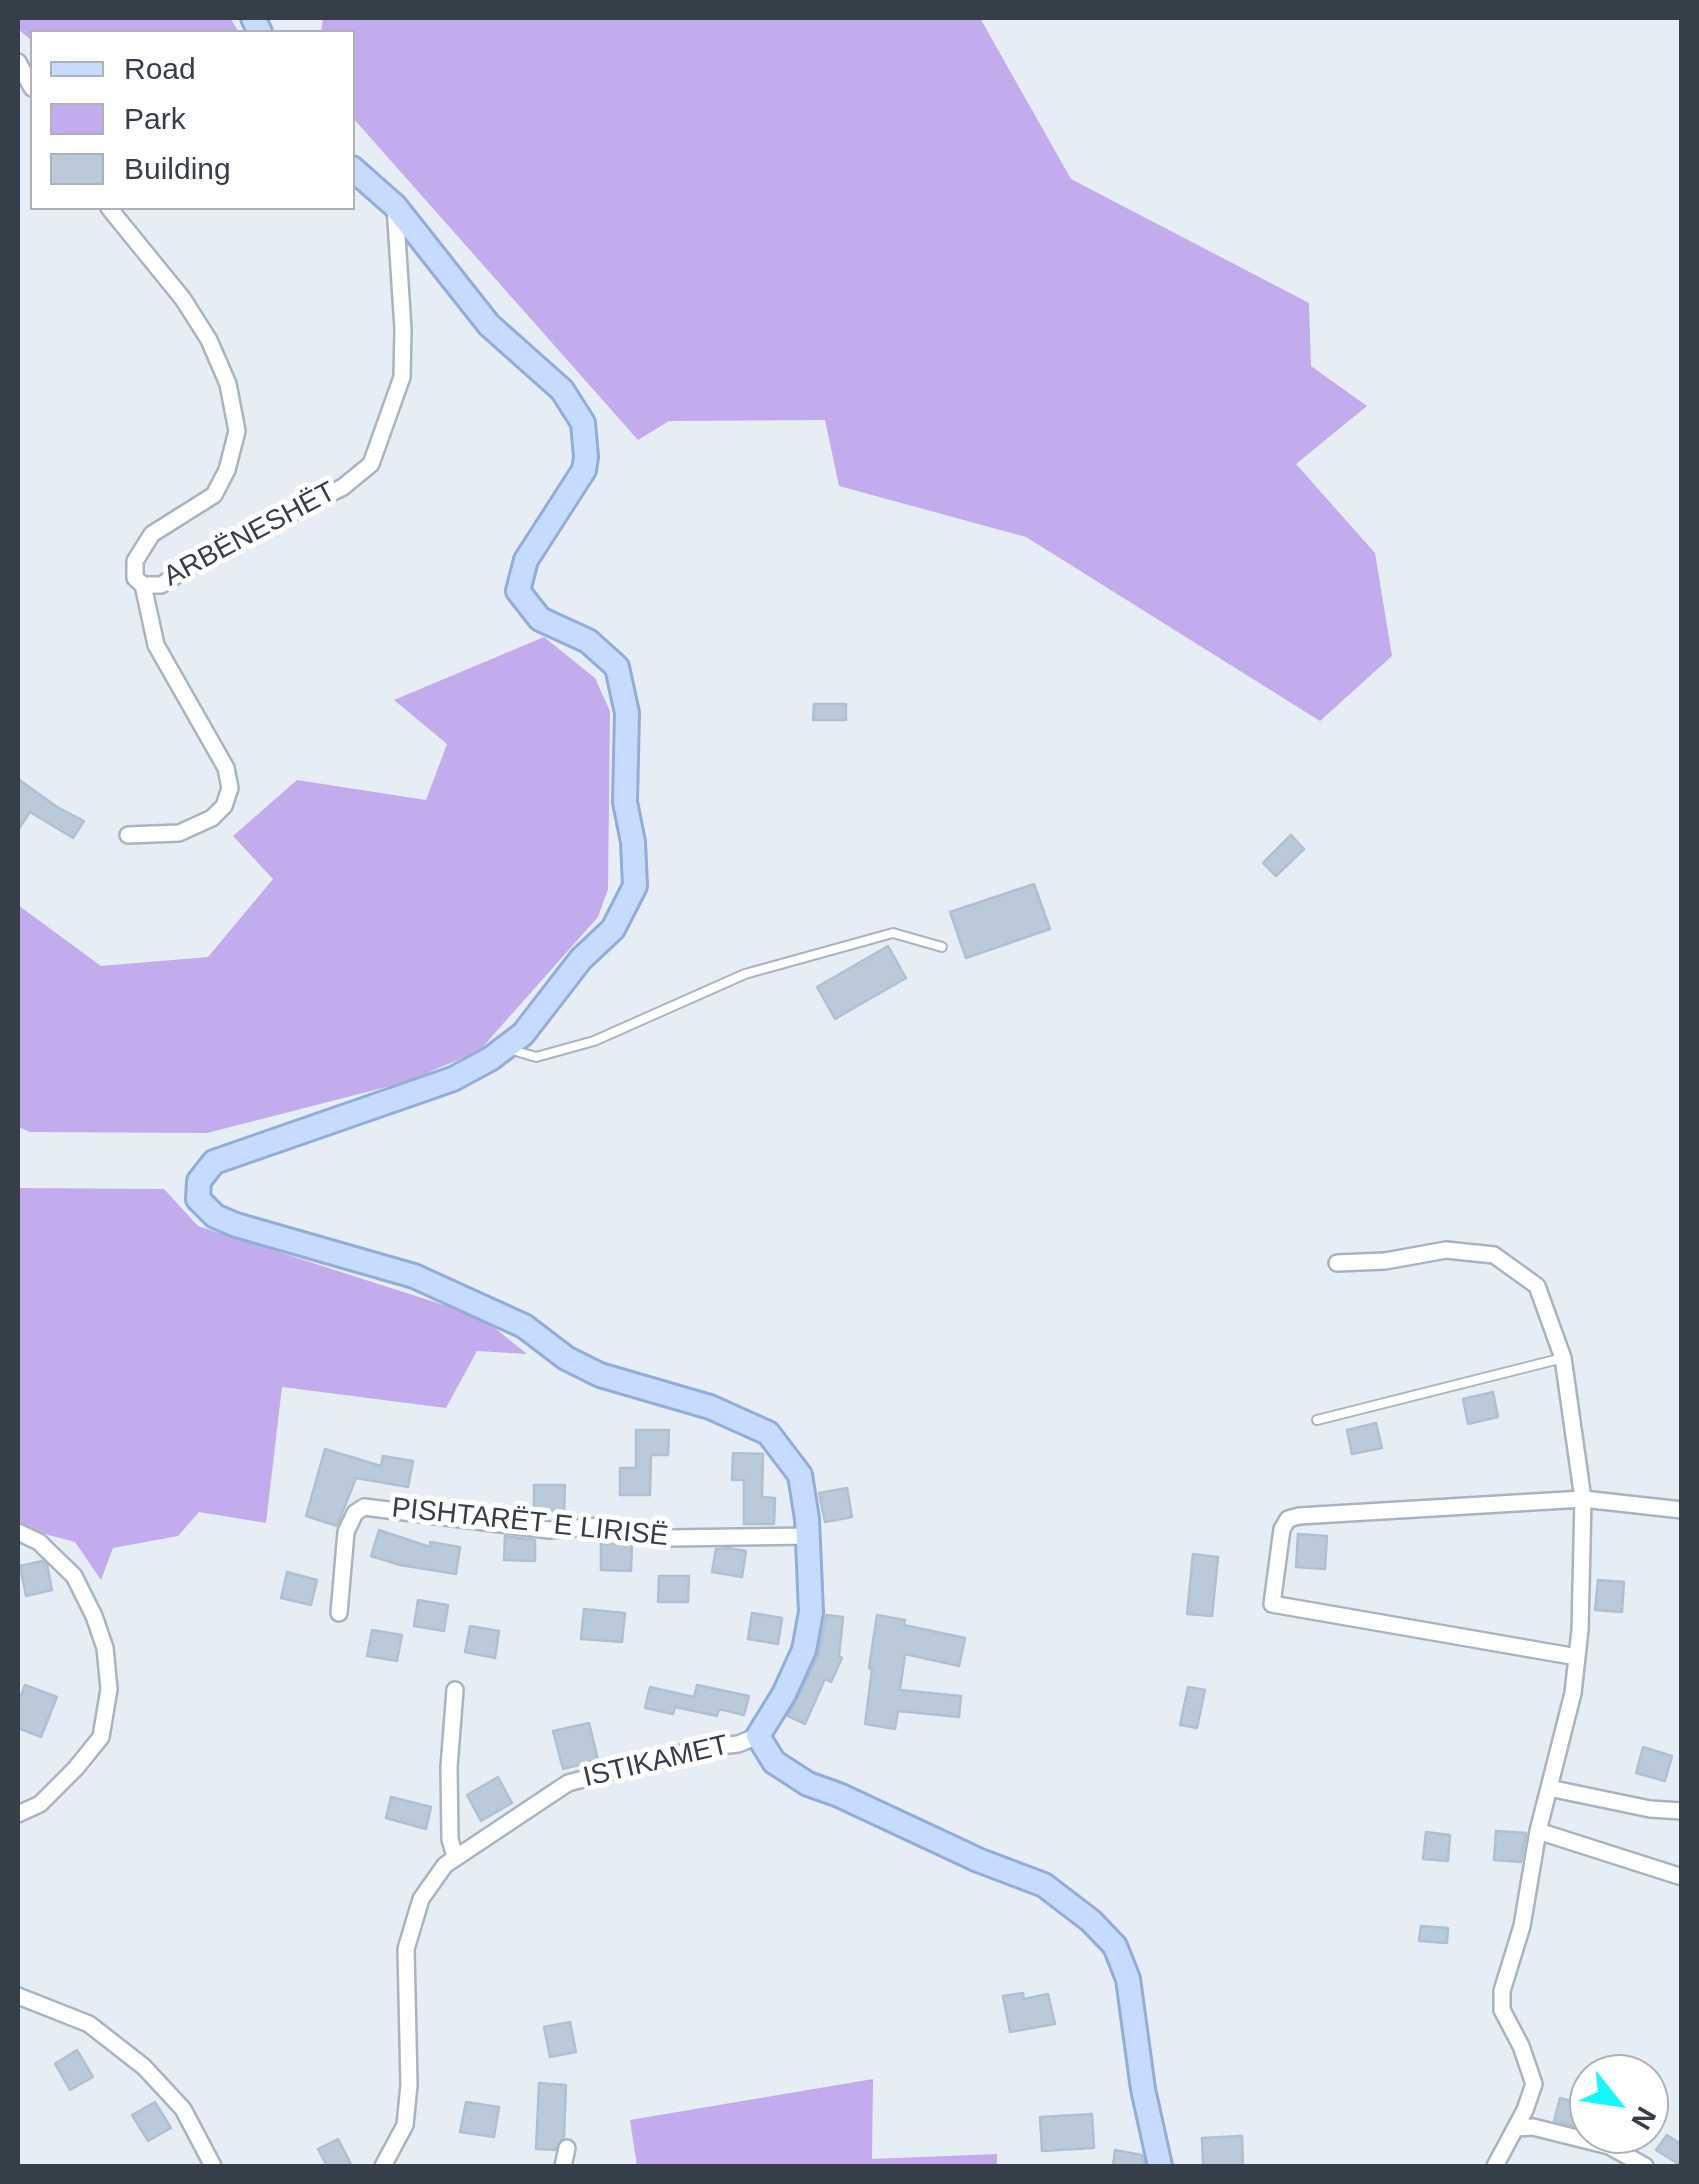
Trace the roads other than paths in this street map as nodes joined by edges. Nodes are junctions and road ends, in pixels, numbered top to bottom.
1 (18, 62) edge
2 (30, 84) edge
3 (355, 171) edge
4 (395, 206) junction
5 (111, 210) edge
6 (142, 585) junction
7 (128, 834) dead end
8 (942, 948) dead end
9 (505, 1048) junction
10 (1337, 1263) dead end
11 (1563, 1358) junction
12 (1318, 1420) dead end
13 (1582, 1499) junction
14 (1682, 1510) edge
15 (18, 1532) edge
16 (808, 1536) junction
17 (339, 1613) dead end
18 (1577, 1657) junction
19 (454, 1690) dead end
20 (758, 1736) junction
21 (1549, 1788) junction
22 (1682, 1812) edge
23 (18, 1814) edge
24 (1538, 1832) junction
25 (455, 1857) junction
26 (1682, 1877) edge
27 (18, 1996) edge
28 (1516, 2128) junction
29 (566, 2148) dead end
30 (213, 2166) edge
31 (383, 2166) edge
32 (563, 2166) edge
33 (1160, 2166) edge
34 (1496, 2166) edge
35 (1645, 2166) edge

1 - 2 street
3 - 4 street
4 - 6 street, ARBËNESHËT
4 - 9 street
5 - 6 street, ARBËNESHËT
6 - 7 street
8 - 9 lane
9 - 16 street
10 - 11 street
11 - 12 lane
11 - 13 street
13 - 14 street
13 - 18 street
13 - 18 street
15 - 23 street
16 - 17 street, PISHTARËT E LIRISË
16 - 20 street
18 - 21 street
19 - 25 street
20 - 25 street, ISTIKAMET
20 - 33 street
21 - 22 street
21 - 24 street
24 - 26 street
24 - 28 street
25 - 31 street, ISTIKAMET
27 - 30 street
28 - 34 street
28 - 35 street
29 - 32 street

